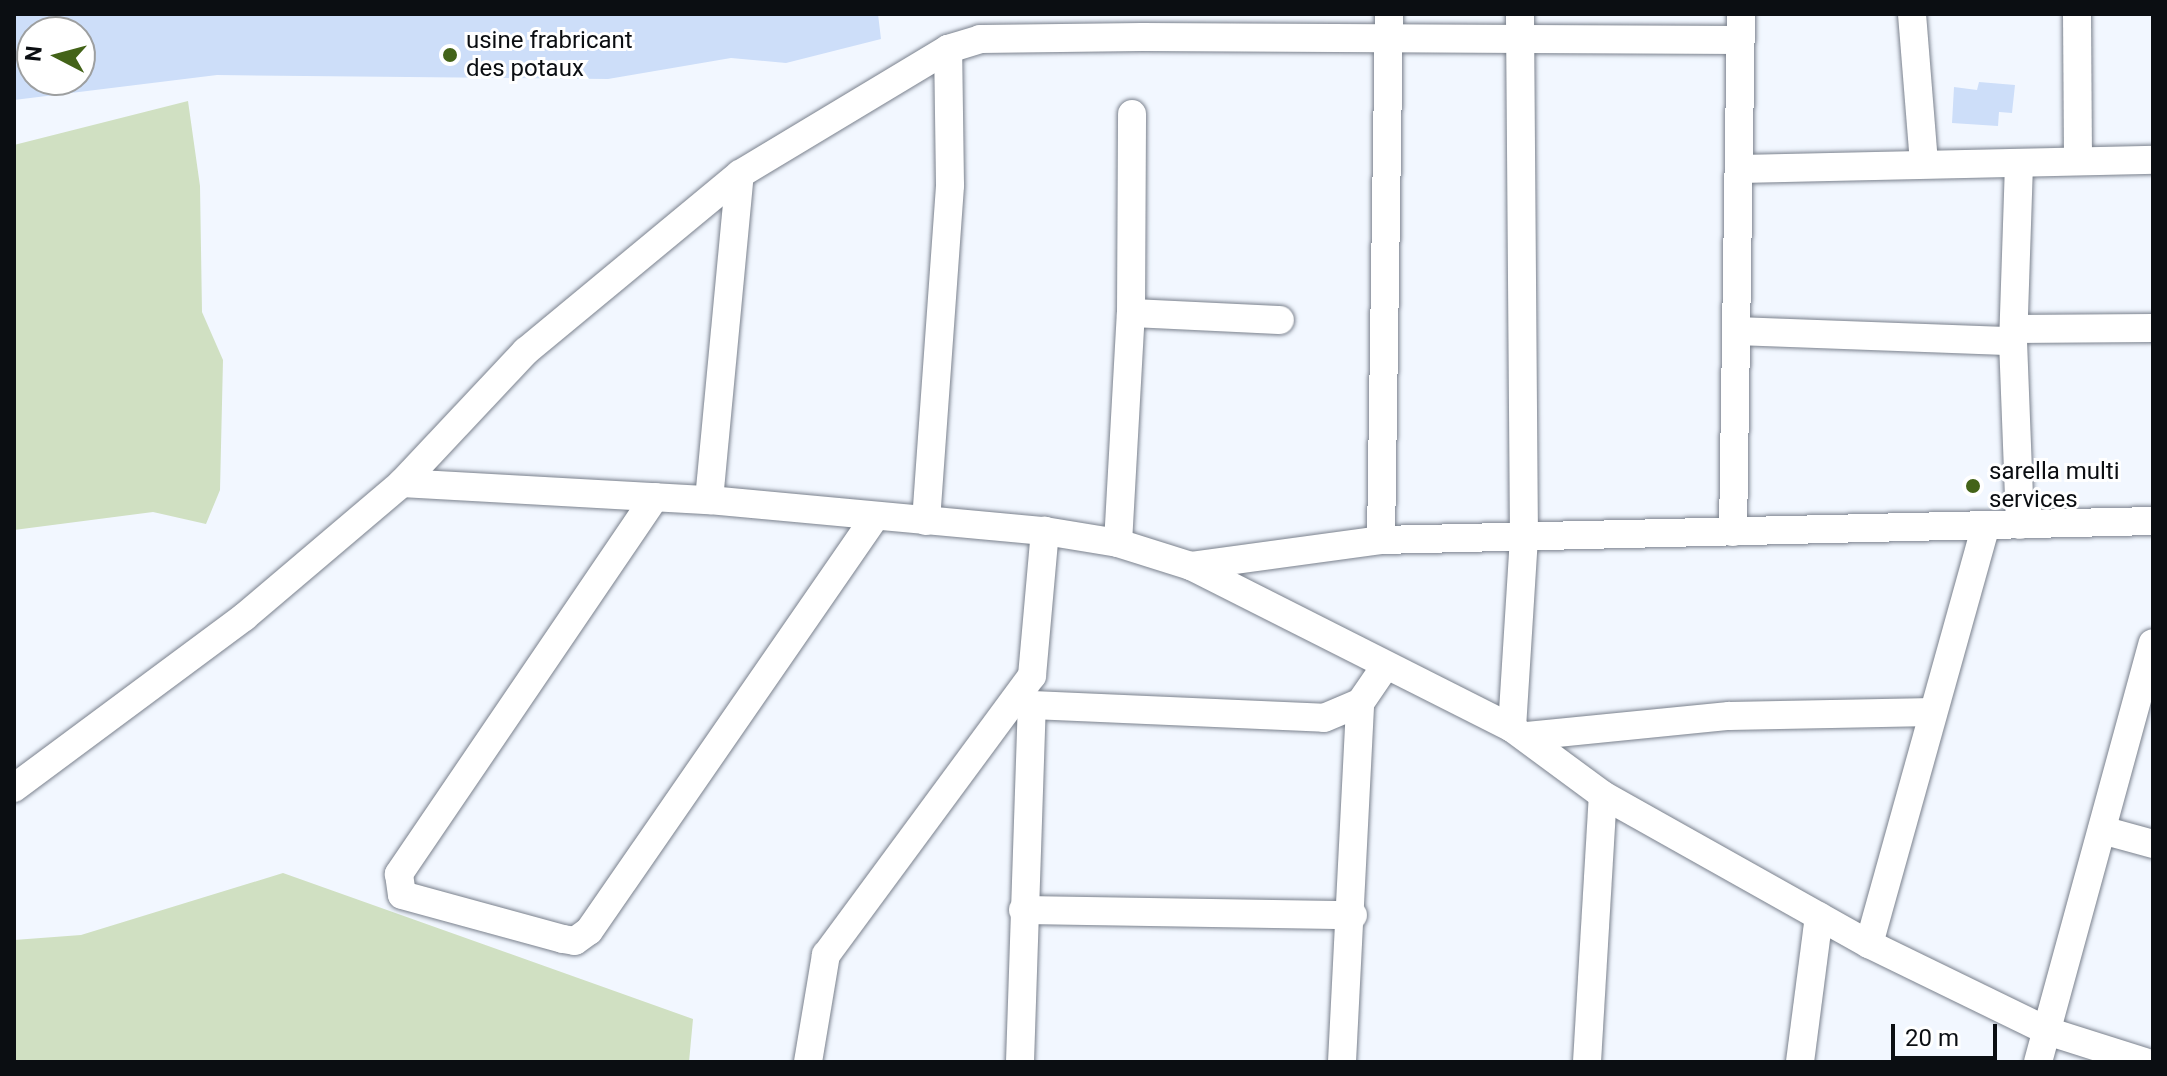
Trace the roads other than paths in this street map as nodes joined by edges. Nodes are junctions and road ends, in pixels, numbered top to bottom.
1 (1912, 14) edge
2 (2077, 14) edge
3 (979, 26) edge
4 (1388, 26) edge
5 (1520, 26) edge
6 (1741, 27) edge
7 (948, 49) junction
8 (1132, 114) dead end
9 (2078, 160) junction
10 (2153, 160) edge
11 (1924, 164) junction
12 (2019, 164) junction
13 (1743, 169) junction
14 (740, 174) junction
15 (1131, 313) junction
16 (1280, 320) dead end
17 (2153, 328) edge
18 (1736, 331) junction
19 (2014, 335) junction
20 (402, 483) junction
21 (655, 497) junction
22 (709, 500) junction
23 (875, 517) junction
24 (926, 521) junction
25 (2153, 521) edge
26 (2020, 525) junction
27 (1986, 526) junction
28 (1045, 531) junction
29 (1733, 532) junction
30 (1524, 539) junction
31 (1381, 540) junction
32 (1118, 543) junction
33 (1191, 566) junction
34 (2153, 643) edge
35 (1384, 668) junction
36 (1032, 676) junction
37 (1360, 703) junction
38 (1032, 705) junction
39 (1933, 712) junction
40 (1520, 732) junction
41 (14, 788) edge
42 (1603, 795) junction
43 (2102, 830) junction
44 (2153, 844) edge
45 (1023, 910) junction
46 (1353, 915) junction
47 (1819, 916) junction
48 (1869, 944) junction
49 (2047, 1031) junction
50 (808, 1062) edge
51 (1020, 1062) edge
52 (1342, 1062) edge
53 (1587, 1062) edge
54 (1800, 1062) edge
55 (2038, 1062) edge
56 (2145, 1062) edge

1 - 11 street
2 - 9 street
3 - 4 street
3 - 7 street
4 - 5 street
4 - 31 street
5 - 6 street
5 - 30 street
6 - 13 street
7 - 14 street
7 - 24 street
8 - 15 street
9 - 10 street
9 - 12 street
11 - 12 street
11 - 13 street
12 - 19 street
13 - 18 street
14 - 20 street
14 - 22 street
15 - 16 street
15 - 32 street
17 - 19 street
18 - 19 street
18 - 29 street
19 - 26 street
20 - 21 street
20 - 41 street
21 - 22 street
21 - 23 street
22 - 23 street
23 - 24 street
24 - 28 street
25 - 26 street
26 - 27 street
27 - 29 street
27 - 39 street
28 - 32 street
28 - 36 street
29 - 30 street
30 - 31 street
30 - 40 street
31 - 33 street
32 - 33 street
33 - 35 street
34 - 43 street
35 - 37 street
35 - 40 street
36 - 38 street
36 - 50 street
37 - 38 street
37 - 46 street
38 - 45 street
39 - 40 street
39 - 48 street
40 - 42 street
42 - 47 street
42 - 53 street
43 - 44 street
43 - 49 street
45 - 46 street
45 - 51 street
46 - 52 street
47 - 48 street
47 - 54 street
48 - 49 street
49 - 55 street
49 - 56 street

